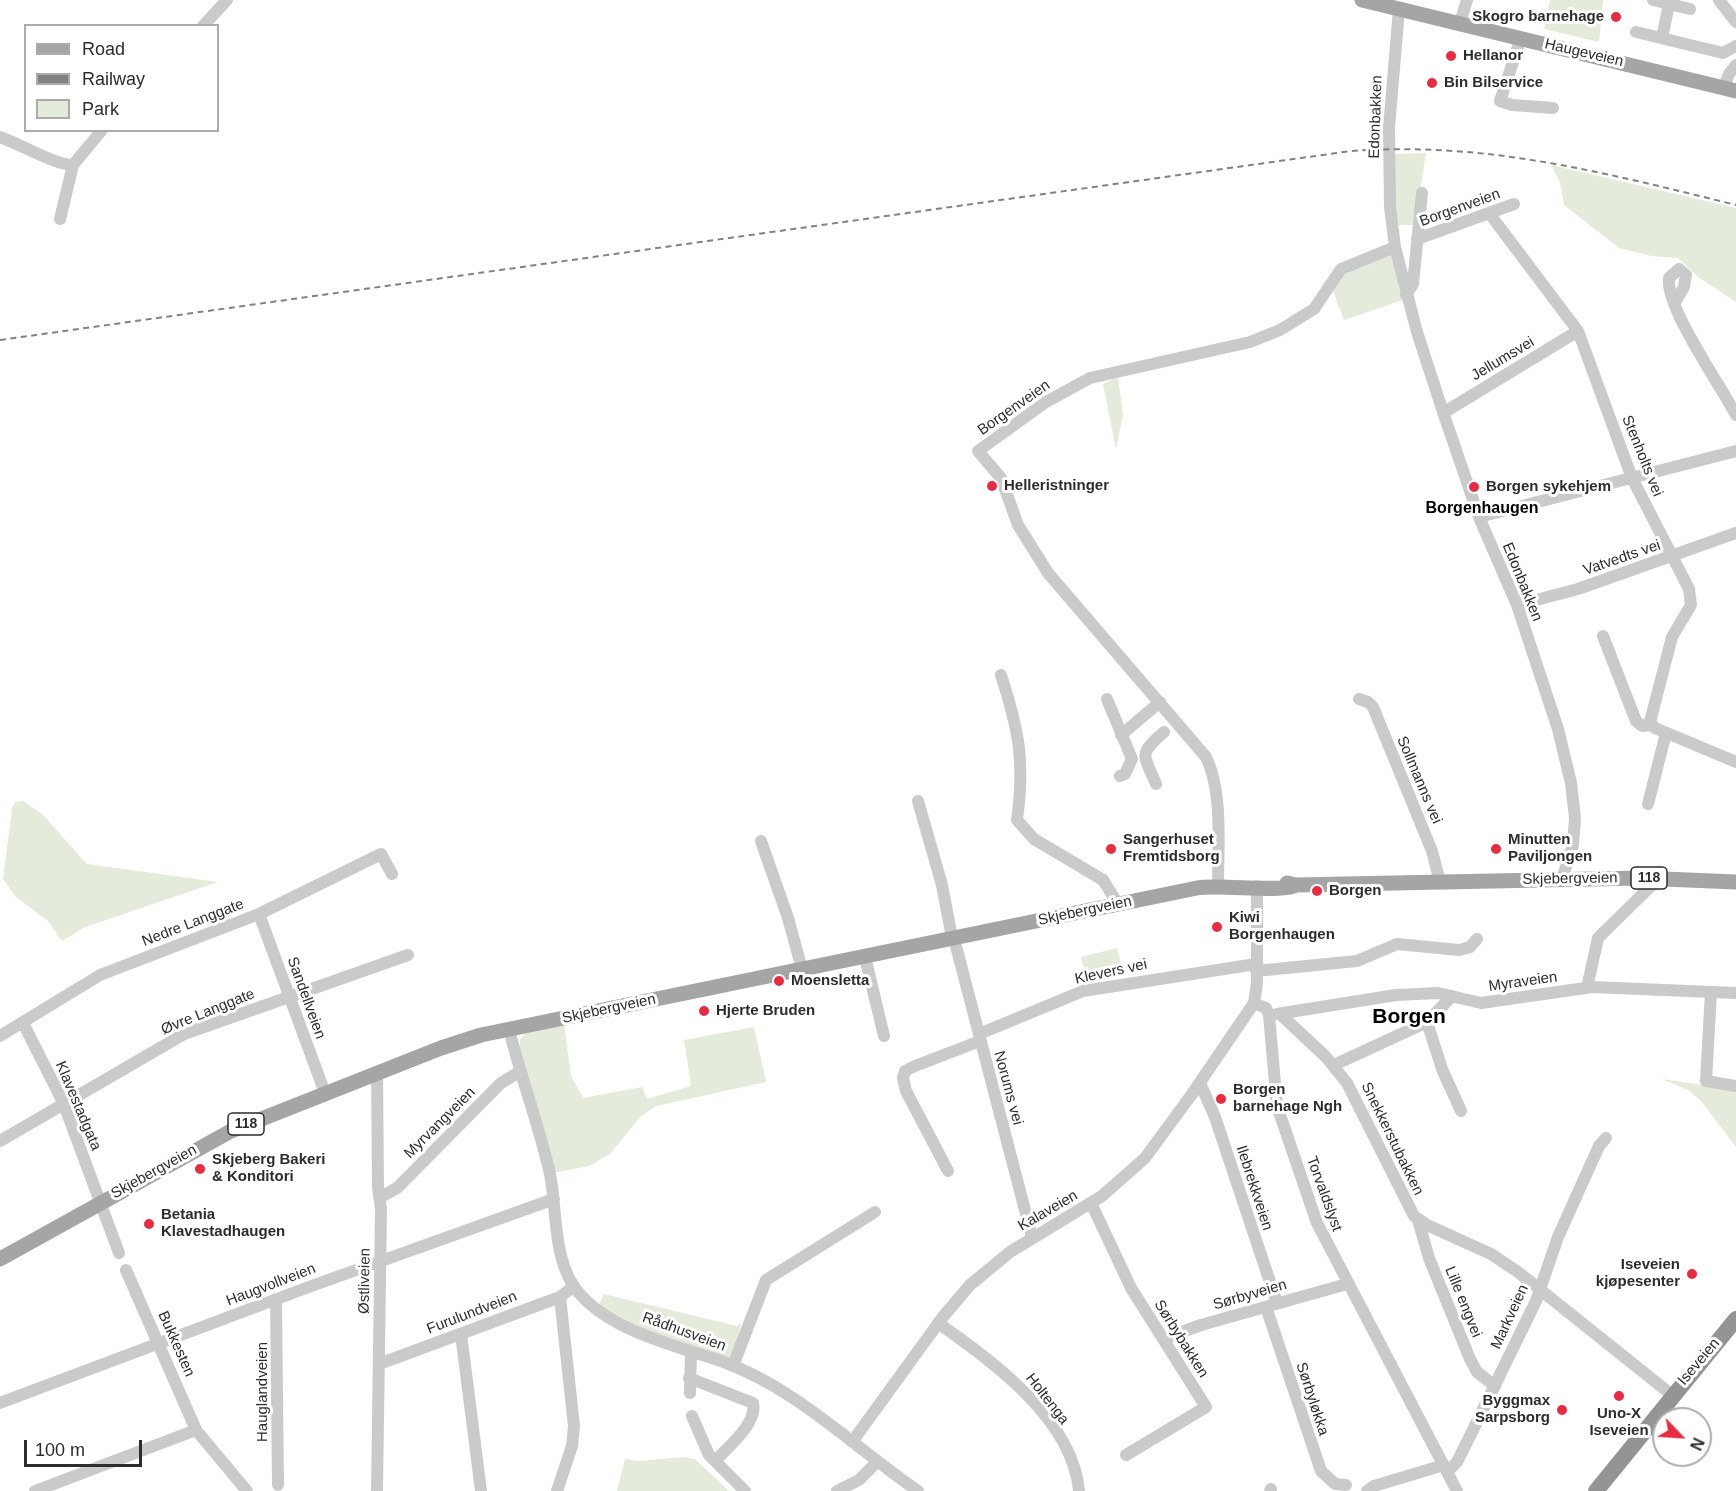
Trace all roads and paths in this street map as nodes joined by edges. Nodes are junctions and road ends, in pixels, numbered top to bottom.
1 (227, 0) edge
2 (1362, 0) edge
3 (1467, 0) edge
4 (1653, 0) edge
5 (1719, 0) edge
6 (1669, 4) junction
7 (1399, 9) junction
8 (1690, 9) dead end
9 (1736, 22) edge
10 (1460, 23) junction
11 (205, 24) edge
12 (1635, 32) dead end
13 (1521, 38) junction
14 (1662, 38) junction
15 (1736, 46) edge
16 (1736, 65) edge
17 (1730, 89) edge
18 (1553, 108) dead end
19 (100, 132) edge
20 (0, 137) edge
21 (73, 165) junction
22 (1422, 193) dead end
23 (1514, 204) dead end
24 (1489, 213) junction
25 (60, 219) dead end
26 (1417, 239) junction
27 (1395, 247) junction
28 (1406, 295) junction
29 (1674, 304) dead end
30 (1578, 331) junction
31 (1443, 413) junction
32 (1736, 415) edge
33 (1736, 451) edge
34 (1632, 478) junction
35 (1479, 517) junction
36 (1736, 533) edge
37 (1672, 556) junction
38 (1517, 605) junction
39 (1603, 636) dead end
40 (1001, 675) dead end
41 (1107, 699) dead end
42 (1359, 699) dead end
43 (1160, 702) junction
44 (1652, 725) junction
45 (1164, 732) dead end
46 (1666, 733) junction
47 (1121, 735) junction
48 (1736, 762) edge
49 (1120, 776) dead end
50 (1156, 784) dead end
51 (918, 801) dead end
52 (1648, 804) dead end
53 (761, 841) dead end
54 (393, 874) dead end
55 (1659, 878) junction
56 (1569, 879) junction
57 (1440, 882) junction
58 (1736, 882) edge
59 (1218, 886) junction
60 (1258, 886) junction
61 (1118, 904) junction
62 (259, 914) junction
63 (1477, 939) dead end
64 (954, 942) junction
65 (408, 955) dead end
66 (865, 957) junction
67 (1256, 968) junction
68 (802, 969) junction
69 (1587, 988) junction
70 (1711, 992) junction
71 (1736, 993) edge
72 (290, 995) junction
73 (1452, 996) junction
74 (1254, 1003) junction
75 (1275, 1014) junction
76 (1427, 1022) junction
77 (24, 1023) junction
78 (509, 1029) junction
79 (0, 1036) edge
80 (884, 1036) dead end
81 (980, 1037) junction
82 (1334, 1065) junction
83 (521, 1071) junction
84 (377, 1072) junction
85 (1200, 1083) junction
86 (1736, 1086) edge
87 (325, 1093) junction
88 (63, 1102) junction
89 (1461, 1111) dead end
90 (1606, 1137) dead end
91 (0, 1141) edge
92 (948, 1171) dead end
93 (381, 1197) junction
94 (554, 1199) junction
95 (100, 1203) junction
96 (1091, 1203) junction
97 (875, 1212) dead end
98 (1418, 1220) junction
99 (1032, 1237) junction
100 (119, 1252) dead end
101 (0, 1259) edge
102 (380, 1262) junction
103 (126, 1270) dead end
104 (1347, 1284) junction
105 (574, 1286) junction
106 (1541, 1290) junction
107 (560, 1297) junction
108 (276, 1299) junction
109 (1272, 1305) junction
110 (1736, 1319) edge
111 (938, 1323) junction
112 (461, 1334) junction
113 (1163, 1339) junction
114 (160, 1344) junction
115 (691, 1352) junction
116 (379, 1364) junction
117 (733, 1366) junction
118 (689, 1378) junction
119 (1495, 1386) junction
120 (690, 1393) dead end
121 (1672, 1395) junction
122 (0, 1403) edge
123 (692, 1416) dead end
124 (196, 1430) junction
125 (852, 1442) junction
126 (1126, 1455) dead end
127 (715, 1461) junction
128 (877, 1462) junction
129 (1446, 1468) junction
130 (278, 1485) dead end
131 (1346, 1485) dead end
132 (35, 1491) edge
133 (247, 1491) edge
134 (377, 1491) edge
135 (481, 1491) edge
136 (557, 1491) edge
137 (745, 1491) edge
138 (837, 1491) edge
139 (918, 1491) edge
140 (1079, 1491) edge
141 (1367, 1491) edge
142 (1457, 1491) edge
143 (1596, 1491) edge

1 - 11 street
2 - 7 main road, Haugeveien
3 - 10 street
4 - 6 street
5 - 9 street
6 - 8 street
6 - 14 street
7 - 10 main road, Haugeveien
7 - 27 street, Edonbakken
10 - 13 main road, Haugeveien
12 - 14 street
13 - 17 main road, Haugeveien
13 - 18 street
14 - 15 street
16 - 17 street
19 - 21 street
20 - 21 street
21 - 25 street
22 - 26 street
23 - 24 street, Borgenveien
24 - 26 street, Borgenveien
24 - 30 street, Stenholts vei
26 - 28 street
27 - 28 street, Edonbakken
27 - 43 street, Borgenveien
28 - 31 street, Edonbakken
29 - 32 street
30 - 31 street, Jellumsvei
30 - 34 street, Stenholts vei
31 - 35 street, Edonbakken
33 - 34 street
34 - 35 street
34 - 37 street, Stenholts vei
35 - 38 street, Edonbakken
36 - 37 street, Vatvedts vei
37 - 38 street, Vatvedts vei
37 - 44 street, Stenholts vei
38 - 56 street, Edonbakken
39 - 44 street
40 - 61 street
41 - 47 street
42 - 57 street, Sollmanns vei
43 - 47 street
43 - 59 street, Borgenveien
44 - 46 street
45 - 50 street
46 - 48 street
46 - 52 street
47 - 49 street
51 - 64 street, Norums vei
53 - 68 street
54 - 62 street, Nedre Langgate
55 - 56 main road, Skjebergveien / 118
55 - 58 main road, Skjebergveien / 118
55 - 69 street
56 - 57 main road, Skjebergveien / 118
57 - 60 main road, Skjebergveien / 118
59 - 60 main road, Skjebergveien / 118
59 - 61 main road, Skjebergveien / 118
60 - 67 street
61 - 64 main road, Skjebergveien / 118
62 - 72 street, Sandellveien
62 - 77 street, Nedre Langgate
63 - 67 street, Klevers vei
64 - 66 main road, Skjebergveien / 118
64 - 81 street, Norums vei
65 - 72 street, Øvre Langgate
66 - 68 main road, Skjebergveien / 118
66 - 80 street
67 - 74 street
67 - 81 street, Klevers vei
68 - 78 main road, Skjebergveien / 118
69 - 70 street, Myraveien
69 - 73 street, Myraveien
70 - 71 street, Myraveien
70 - 86 street
72 - 87 street, Sandellveien
72 - 88 street, Øvre Langgate
73 - 75 street, Myraveien
73 - 76 street
74 - 75 street
74 - 85 street, Kalaveien
75 - 82 street, Snekkerstubakken
75 - 104 street, Torvaldslyst
76 - 82 street
76 - 89 street
77 - 79 street, Nedre Langgate
77 - 88 street, Klavestadgata
78 - 83 street, Rådhusveien
78 - 84 main road, Skjebergveien / 118
81 - 92 street, Klevers vei
81 - 99 street, Norums vei
82 - 98 street, Snekkerstubakken
83 - 93 street, Myrvangveien
83 - 94 street, Rådhusveien
84 - 87 main road, Skjebergveien / 118
84 - 93 street, Østliveien
85 - 96 street, Kalaveien
85 - 109 street, Ilebrekkveien
87 - 95 main road, Skjebergveien / 118
88 - 91 street, Øvre Langgate
88 - 95 street, Klavestadgata
90 - 106 street, Markveien
93 - 102 street, Østliveien
94 - 102 street, Haugvollveien
94 - 105 street, Rådhusveien
95 - 100 street, Klavestadgata
95 - 101 main road, Skjebergveien / 118
96 - 99 street, Kalaveien
96 - 113 street, Sørbybakken
97 - 117 street
98 - 106 street, Snekkerstubakken
98 - 119 street, Lille engvei
99 - 111 street, Kalaveien
102 - 108 street, Haugvollveien
102 - 116 street, Østliveien
103 - 114 street, Bukkesten
104 - 109 street, Sørbyveien
104 - 129 street, Torvaldslyst
105 - 107 street, Furulundveien
105 - 115 street, Rådhusveien
106 - 119 street, Markveien
106 - 121 street, Snekkerstubakken
107 - 112 street, Furulundveien
107 - 136 street
108 - 114 street, Haugvollveien
108 - 130 street, Hauglandveien
109 - 113 street, Sørbyveien
109 - 131 street, Sørbyløkka
110 - 121 highway, Iseveien
111 - 125 street, Kalaveien
111 - 140 street, Holtenga
112 - 116 street, Furulundveien
112 - 135 street
113 - 126 street, Sørbybakken
114 - 122 street, Haugvollveien
114 - 124 street, Bukkesten
115 - 117 street, Rådhusveien
115 - 118 street
116 - 134 street, Østliveien
117 - 125 street, Rådhusveien
118 - 120 street
118 - 127 street
119 - 129 street, Markveien
121 - 143 highway, Iseveien
123 - 127 street
124 - 132 street
124 - 133 street, Bukkesten
125 - 128 street, Rådhusveien
127 - 137 street
128 - 138 street
128 - 139 street, Rådhusveien
129 - 141 street
129 - 142 street, Torvaldslyst

